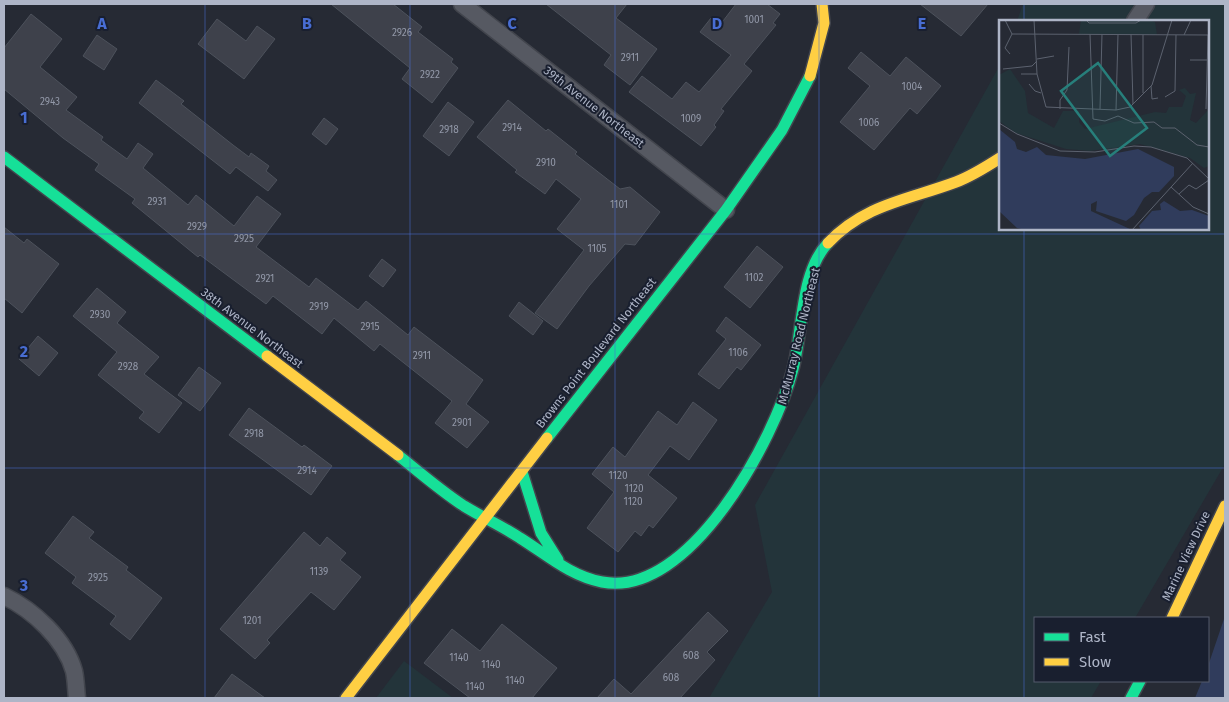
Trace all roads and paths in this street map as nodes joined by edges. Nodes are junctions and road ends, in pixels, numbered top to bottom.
1 (462, 4) edge
2 (822, 4) edge
3 (1146, 4) edge
4 (1136, 20) edge
5 (4, 157) edge
6 (999, 159) edge
7 (726, 210) junction
8 (522, 472) junction
9 (1225, 506) edge
10 (486, 518) junction
11 (560, 564) junction
12 (4, 596) edge
13 (1172, 617) edge
14 (1139, 682) edge
15 (77, 698) edge
16 (346, 698) edge
17 (1131, 698) edge

1 - 7 street, 39th Avenue Northeast
2 - 7 street, Browns Point Boulevard Northeast
3 - 4 street
5 - 10 street, 38th Avenue Northeast
6 - 11 street, McMurray Road Northeast
7 - 8 street, Browns Point Boulevard Northeast
8 - 10 street, Browns Point Boulevard Northeast
8 - 11 street
9 - 13 street, Marine View Drive
10 - 11 street, McMurray Road Northeast
10 - 16 street, Browns Point Boulevard Northeast
12 - 15 street
14 - 17 street

